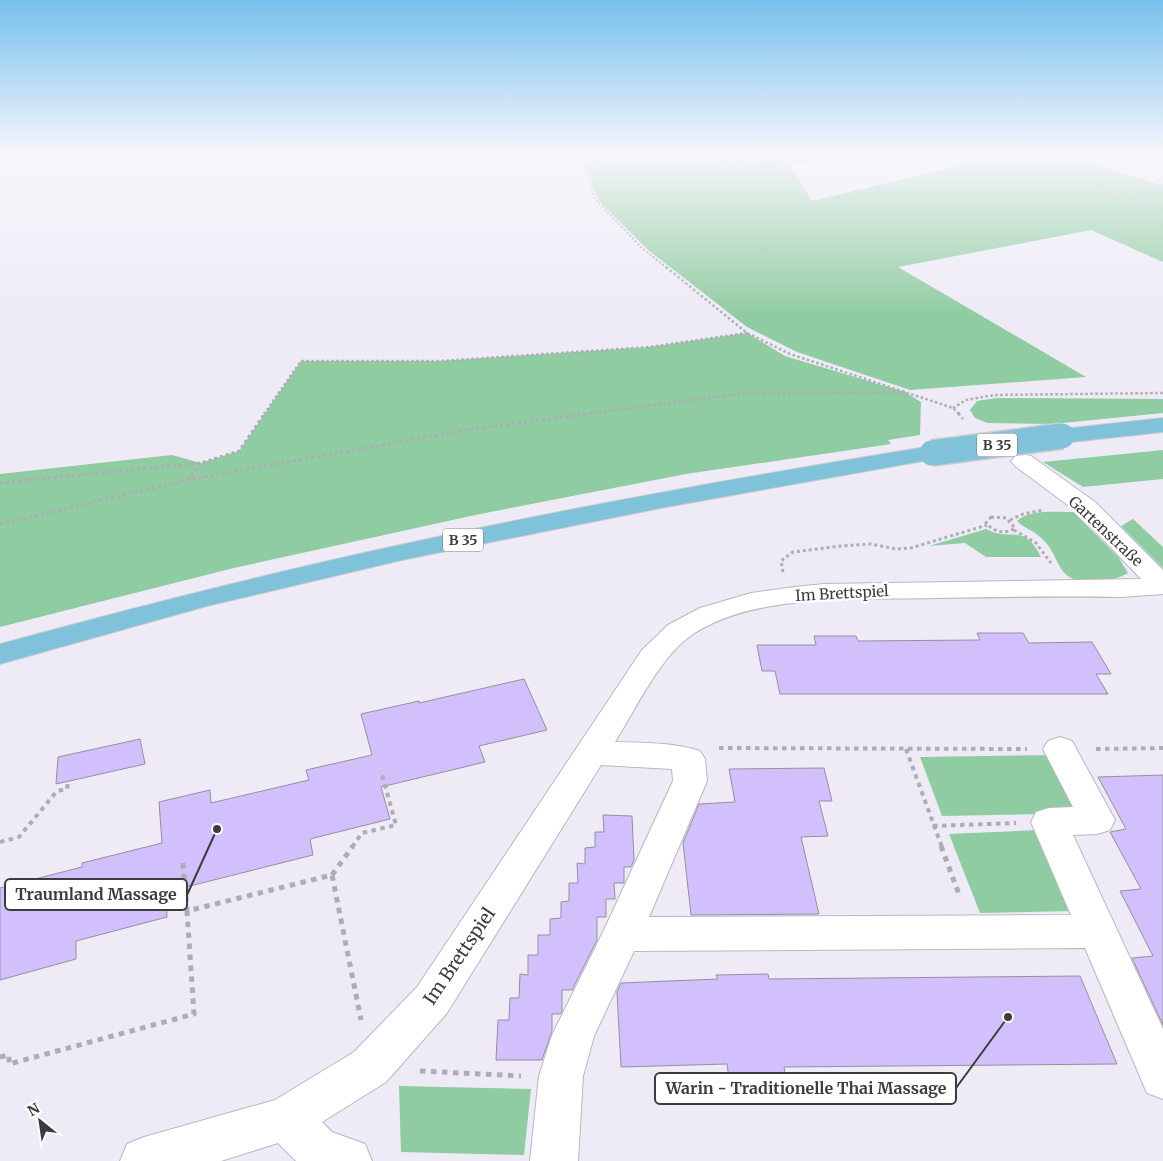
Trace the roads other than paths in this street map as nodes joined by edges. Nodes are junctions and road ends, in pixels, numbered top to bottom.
1 (1163, 425) edge
2 (1022, 461) dead end
3 (1163, 586) edge
4 (0, 654) edge
5 (1060, 749) road end
6 (592, 753) junction
7 (1098, 931) junction
8 (622, 934) junction
9 (1163, 1078) edge
10 (285, 1118) junction
11 (144, 1161) edge
12 (348, 1161) edge
13 (554, 1161) edge

1 - 4 main road, B 35, bridge
2 - 3 street, Gartenstraße
3 - 6 street, Im Brettspiel
5 - 7 street
6 - 8 street
6 - 10 street, Im Brettspiel
7 - 8 street
7 - 9 street
8 - 13 street
10 - 11 street, Im Brettspiel
10 - 12 street

